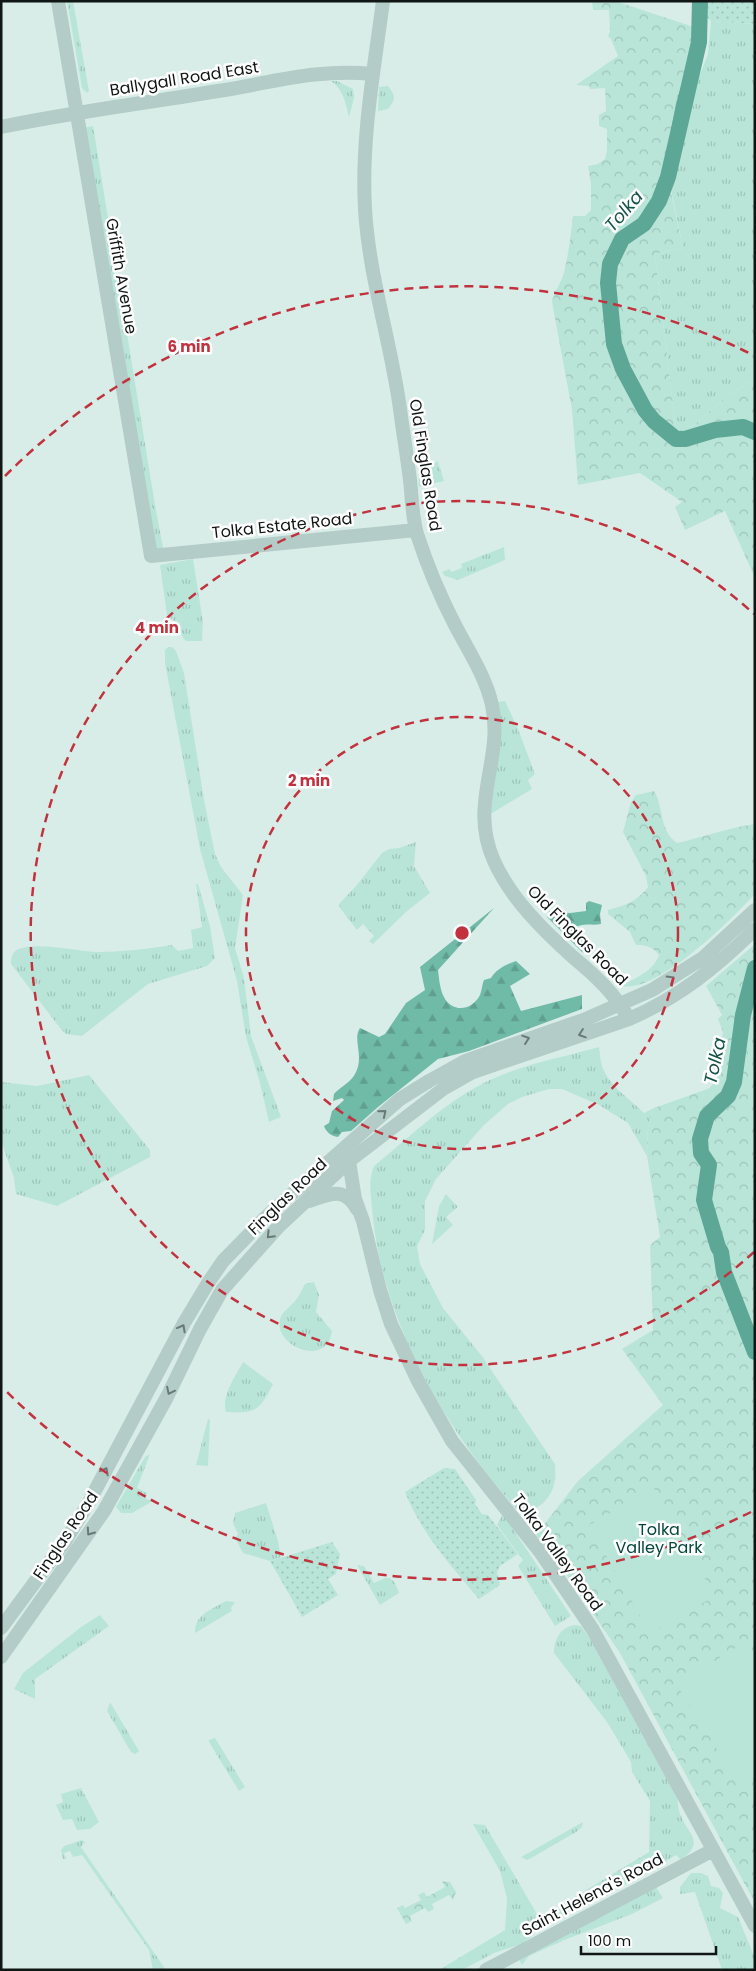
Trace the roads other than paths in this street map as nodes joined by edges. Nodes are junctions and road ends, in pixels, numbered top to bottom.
1 (58, 1) edge
2 (383, 1) edge
3 (372, 74) junction
4 (76, 112) junction
5 (1, 127) edge
6 (416, 530) junction
7 (151, 556) joint
8 (755, 910) edge
9 (755, 929) edge
10 (620, 1004) junction
11 (629, 1019) junction
12 (339, 1151) junction
13 (349, 1161) junction
14 (305, 1202) junction
15 (363, 1221) junction
16 (1, 1628) edge
17 (1, 1657) edge
18 (713, 1850) junction
19 (755, 1926) edge
20 (486, 1970) edge

1 - 4 main road, Griffith Avenue
2 - 3 main road, Old Finglas Road
3 - 4 main road, Ballygall Road East
3 - 6 main road, Old Finglas Road
4 - 5 main road, Ballygall Road East
4 - 7 main road, Griffith Avenue
6 - 7 main road, Tolka Estate Road
6 - 10 main road, Old Finglas Road
10 -> 8 main road, Finglas Road
9 - 11 main road, Finglas Road
10 - 11 main road, Old Finglas Road
12 -> 10 main road, Finglas Road
11 -> 13 main road, Finglas Road
12 - 13 main road
16 -> 12 main road, Finglas Road
13 - 14 main road, Finglas Road
13 - 15 main road, Tolka Valley Road
14 - 15 main road
14 -> 17 main road, Finglas Road
15 - 18 main road, Tolka Valley Road
18 - 19 main road, Tolka Valley Road
18 - 20 main road, Saint Helena's Road

